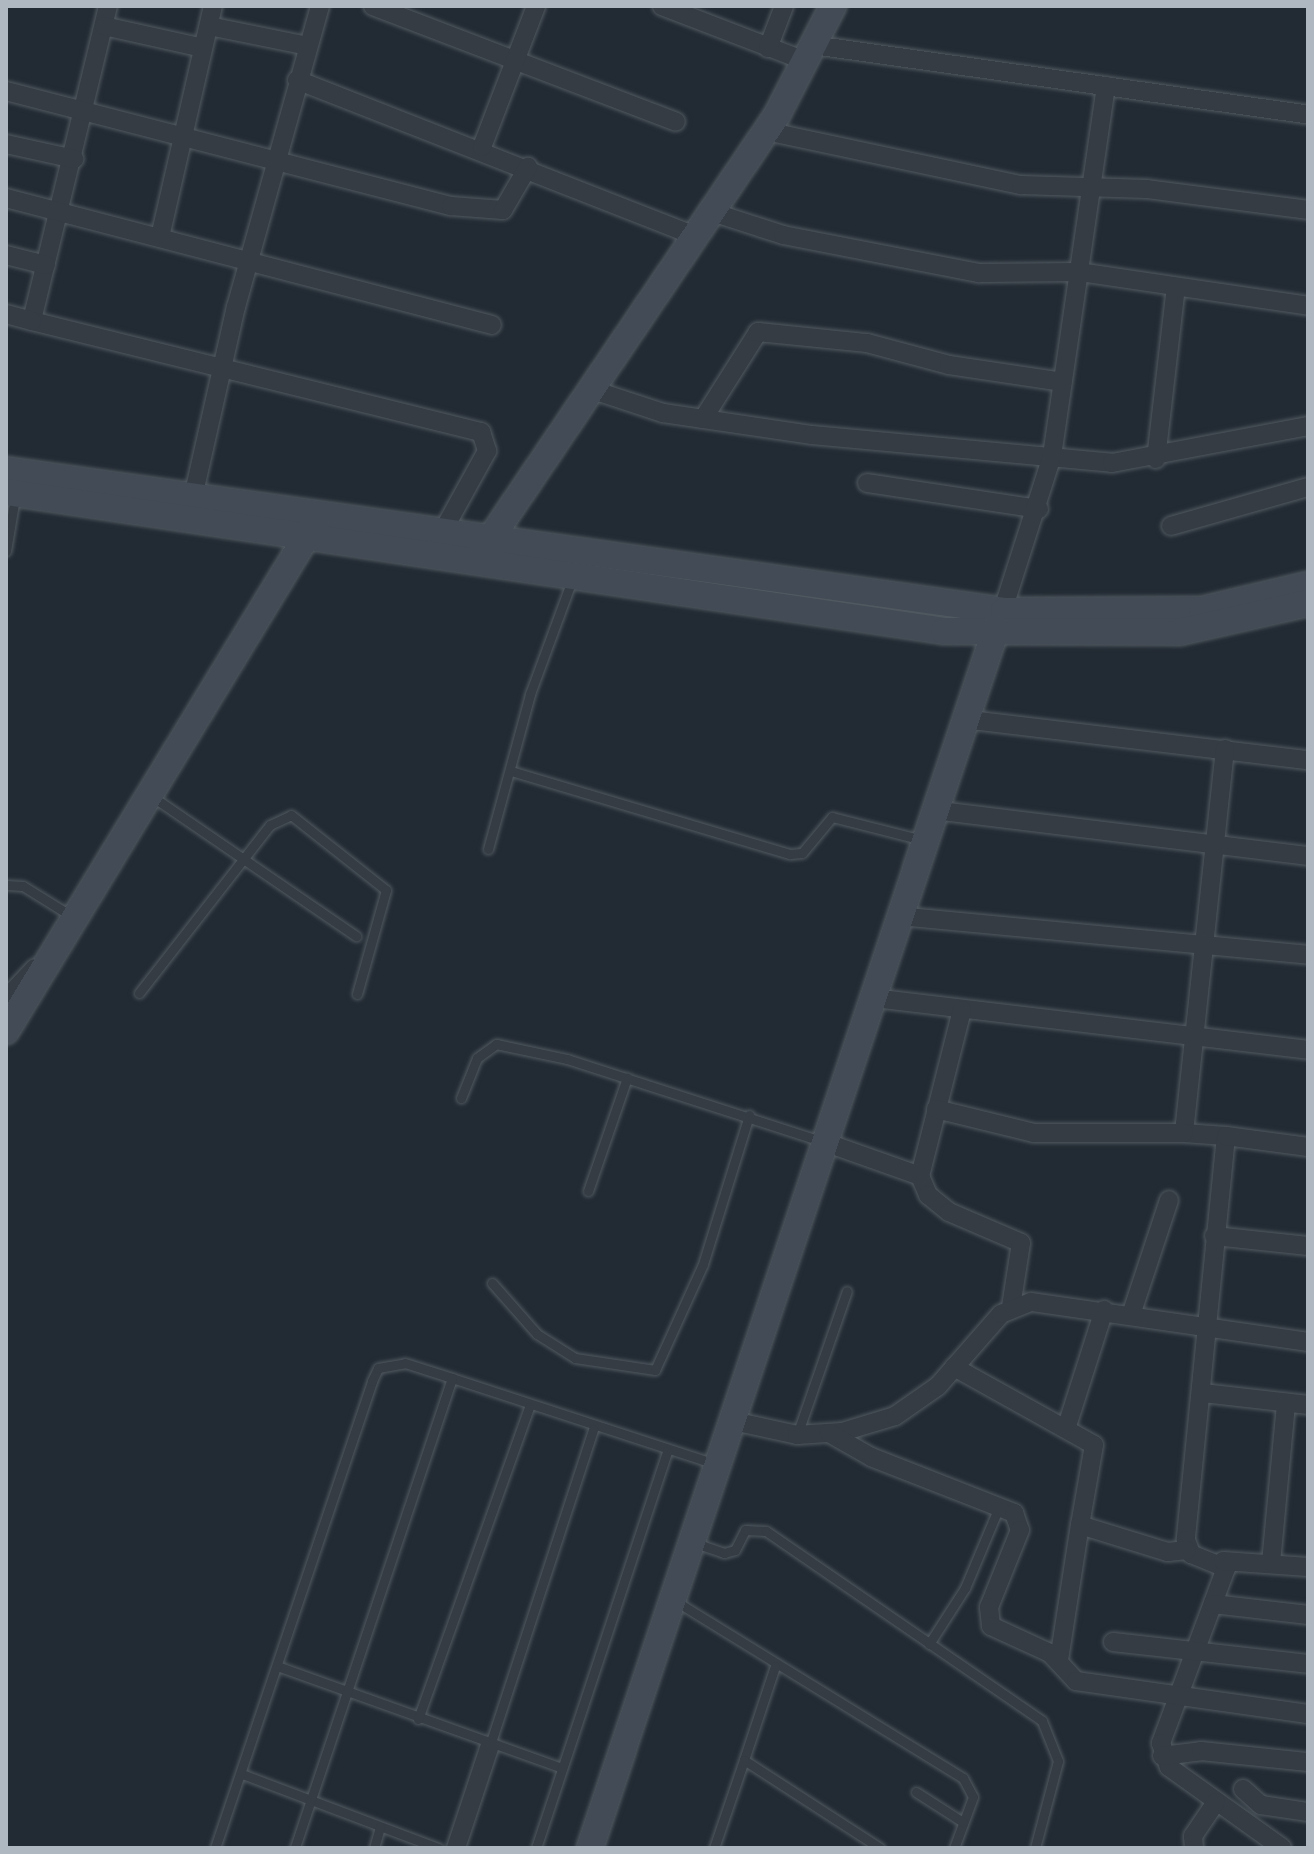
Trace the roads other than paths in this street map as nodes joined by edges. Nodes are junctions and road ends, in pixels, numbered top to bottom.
1 (108, 6) edge
2 (213, 6) edge
3 (320, 6) edge
4 (373, 6) edge
5 (536, 6) edge
6 (662, 6) edge
7 (784, 6) edge
8 (833, 6) edge
9 (104, 26) junction
10 (209, 26) junction
11 (308, 46) junction
12 (203, 48) junction
13 (768, 48) junction
14 (809, 53) junction
15 (516, 61) junction
16 (297, 80) junction
17 (1106, 86) junction
18 (6, 91) edge
19 (86, 110) junction
20 (1308, 115) edge
21 (676, 122) dead end
22 (766, 131) junction
23 (183, 137) junction
24 (6, 144) edge
25 (482, 147) junction
26 (74, 159) junction
27 (276, 159) junction
28 (528, 167) junction
29 (1089, 186) junction
30 (6, 198) edge
31 (1308, 210) edge
32 (61, 212) junction
33 (712, 212) junction
34 (696, 236) junction
35 (160, 237) junction
36 (6, 255) edge
37 (248, 260) junction
38 (46, 265) junction
39 (1079, 272) junction
40 (1176, 287) junction
41 (1308, 306) edge
42 (6, 314) edge
43 (32, 321) junction
44 (492, 325) dead end
45 (223, 366) junction
46 (1063, 382) junction
47 (593, 390) junction
48 (703, 419) junction
49 (1308, 426) edge
50 (1052, 456) junction
51 (1156, 459) junction
52 (867, 483) dead end
53 (9, 486) edge
54 (1308, 487) edge
55 (1039, 509) junction
56 (190, 510) junction
57 (314, 525) junction
58 (1171, 526) dead end
59 (444, 529) junction
60 (485, 547) junction
61 (6, 551) edge
62 (574, 574) junction
63 (1308, 585) edge
64 (1308, 603) edge
65 (1000, 620) junction
66 (962, 719) junction
67 (1225, 749) junction
68 (1308, 760) edge
69 (511, 771) junction
70 (147, 793) junction
71 (933, 810) junction
72 (923, 840) junction
73 (488, 849) dead end
74 (1216, 849) junction
75 (1308, 856) edge
76 (242, 861) junction
77 (6, 885) edge
78 (898, 916) junction
79 (73, 917) junction
80 (356, 936) dead end
81 (1202, 945) junction
82 (1308, 955) edge
83 (139, 993) dead end
84 (357, 994) dead end
85 (873, 998) junction
86 (962, 1010) junction
87 (8, 1018) edge
88 (1191, 1041) junction
89 (1308, 1050) edge
90 (627, 1078) junction
91 (461, 1098) dead end
92 (936, 1109) junction
93 (749, 1115) junction
94 (1184, 1133) junction
95 (1226, 1136) junction
96 (827, 1143) junction
97 (1308, 1147) edge
98 (920, 1176) junction
99 (588, 1191) dead end
100 (1169, 1200) dead end
101 (1214, 1236) junction
102 (1308, 1246) edge
103 (492, 1283) dead end
104 (847, 1291) dead end
105 (1011, 1307) junction
106 (1104, 1310) junction
107 (1131, 1315) junction
108 (1204, 1329) junction
109 (1308, 1342) edge
110 (954, 1367) junction
111 (452, 1378) junction
112 (1203, 1393) junction
113 (1286, 1403) junction
114 (1308, 1405) edge
115 (529, 1407) junction
116 (733, 1421) junction
117 (1067, 1426) junction
118 (593, 1429) junction
119 (829, 1433) junction
120 (797, 1435) junction
121 (667, 1451) junction
122 (718, 1465) junction
123 (998, 1509) junction
124 (1080, 1525) junction
125 (692, 1542) junction
126 (1187, 1550) junction
127 (1223, 1561) junction
128 (1271, 1563) junction
129 (1308, 1567) edge
130 (670, 1598) junction
131 (1213, 1604) junction
132 (1308, 1615) edge
133 (1113, 1642) dead end
134 (929, 1644) junction
135 (1199, 1652) junction
136 (1059, 1660) junction
137 (1308, 1664) edge
138 (775, 1666) junction
139 (280, 1667) junction
140 (346, 1694) junction
141 (1179, 1698) junction
142 (1308, 1714) edge
143 (418, 1719) junction
144 (490, 1745) junction
145 (1162, 1756) junction
146 (744, 1760) junction
147 (1308, 1762) edge
148 (560, 1767) junction
149 (242, 1774) junction
150 (1243, 1789) dead end
151 (916, 1792) dead end
152 (310, 1800) junction
153 (1216, 1802) junction
154 (1308, 1812) edge
155 (963, 1822) junction
156 (380, 1827) junction
157 (215, 1848) edge
158 (295, 1848) edge
159 (374, 1848) edge
160 (438, 1848) edge
161 (456, 1848) edge
162 (536, 1848) edge
163 (590, 1848) edge
164 (714, 1848) edge
165 (880, 1848) edge
166 (954, 1848) edge
167 (1035, 1848) edge
168 (1194, 1848) edge
169 (1282, 1848) edge

1 - 9 street
2 - 10 street
3 - 11 street
4 - 15 street
5 - 15 street
6 - 13 street
7 - 13 street
8 - 14 main road
9 - 12 street
9 - 19 street
10 - 11 street
10 - 12 street
11 - 16 street
12 - 23 street
13 - 14 street
14 - 17 street
14 - 22 main road
15 - 21 street
15 - 25 street
16 - 25 street
16 - 27 street
17 - 20 street
17 - 29 street
18 - 19 street
19 - 23 street
19 - 26 street
22 - 29 street
22 - 33 main road
23 - 27 street
23 - 35 street
24 - 26 street
25 - 28 street
26 - 32 street
27 - 28 street
27 - 37 street
28 - 34 street
29 - 31 street
29 - 39 street
30 - 32 street
32 - 35 street
32 - 38 street
33 - 34 main road
33 - 39 street
34 - 47 main road
35 - 37 street
36 - 38 street
37 - 44 street
37 - 45 street
38 - 43 street
39 - 40 street
39 - 46 street
40 - 41 street
40 - 51 street
42 - 43 street
43 - 45 street
45 - 56 street
45 - 59 street
46 - 48 street
46 - 50 street
47 - 48 street
47 - 60 main road
48 - 50 street
49 - 51 street
50 - 51 street
50 - 55 street
52 - 55 street
53 - 56 main road
53 - 61 lane
54 - 58 street
55 - 65 street
56 - 57 main road
57 - 59 main road
57 - 60 main road
57 - 70 main road
59 - 60 main road
60 - 62 main road
60 - 65 main road
62 - 65 main road
62 - 69 lane
63 - 65 main road
64 - 65 main road
65 - 66 main road
66 - 67 street
66 - 71 main road
67 - 68 street
67 - 74 street
69 - 72 lane
69 - 73 lane
70 - 76 lane
70 - 79 main road
71 - 72 main road
71 - 74 street
72 - 78 main road
74 - 75 street
74 - 81 street
76 - 80 lane
76 - 83 lane
76 - 84 lane
77 - 79 lane
78 - 81 street
78 - 85 main road
79 - 87 main road
81 - 82 street
81 - 88 street
85 - 86 street
85 - 96 main road
86 - 88 street
86 - 92 street
88 - 89 street
88 - 94 street
90 - 91 lane
90 - 93 lane
90 - 99 lane
92 - 94 street
92 - 98 street
93 - 96 lane
93 - 103 lane
94 - 95 street
95 - 97 street
95 - 101 street
96 - 98 street
96 - 116 main road
98 - 105 street
100 - 107 street
101 - 102 street
101 - 108 street
104 - 120 lane
105 - 106 street
105 - 110 street
106 - 107 street
106 - 117 street
107 - 108 street
108 - 109 street
108 - 112 street
110 - 117 street
110 - 119 street
111 - 115 lane
111 - 139 lane
111 - 140 lane
112 - 113 street
112 - 126 street
113 - 114 street
113 - 128 street
115 - 118 lane
115 - 143 lane
116 - 120 street
116 - 122 main road
117 - 124 street
118 - 121 lane
118 - 144 lane
119 - 120 street
119 - 123 street
121 - 122 lane
121 - 148 lane
122 - 125 main road
123 - 134 lane
123 - 136 street
124 - 126 street
124 - 136 street
125 - 130 main road
125 - 134 lane
126 - 127 street
127 - 128 street
127 - 131 street
128 - 129 street
130 - 138 lane
130 - 163 main road
131 - 132 street
131 - 135 street
133 - 135 street
134 - 167 lane
135 - 137 street
135 - 141 street
136 - 141 street
138 - 146 lane
138 - 155 lane
139 - 140 lane
139 - 149 lane
140 - 143 lane
140 - 152 lane
141 - 142 street
141 - 145 street
143 - 144 lane
144 - 148 lane
144 - 161 street
145 - 147 street
145 - 153 street
146 - 164 lane
146 - 165 lane
148 - 162 lane
149 - 152 lane
149 - 157 lane
150 - 154 street
151 - 155 lane
152 - 156 lane
152 - 158 lane
153 - 168 street
153 - 169 street
155 - 166 lane
156 - 159 lane
156 - 160 lane

